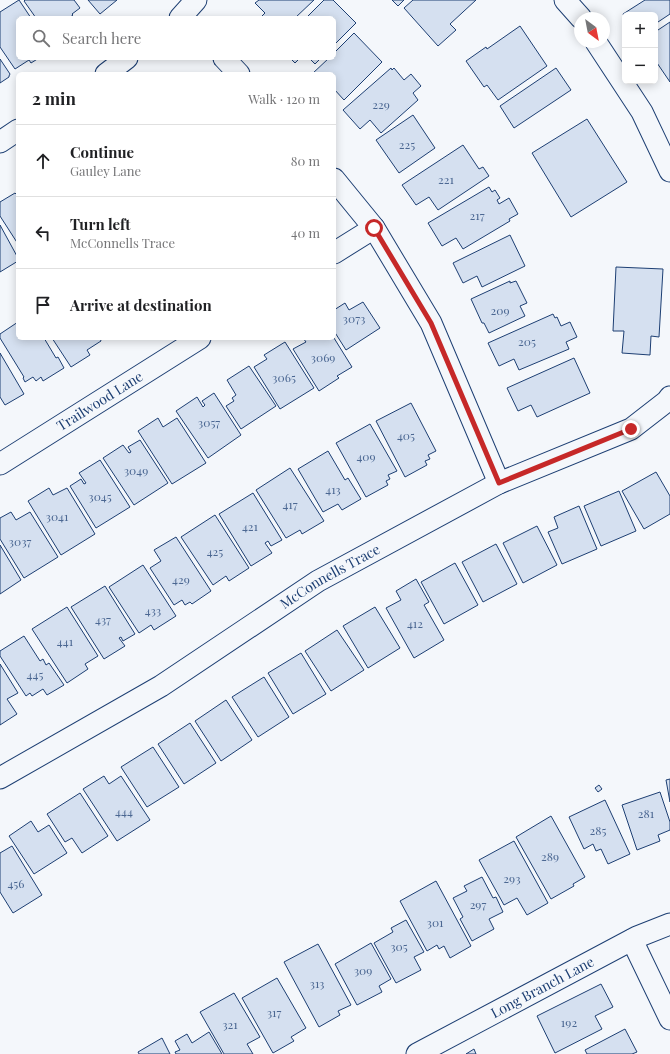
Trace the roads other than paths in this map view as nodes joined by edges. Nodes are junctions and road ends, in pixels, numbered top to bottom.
1 (565, 0) edge
2 (576, 12) edge
3 (600, 48) edge
4 (124, 60) edge
5 (226, 60) edge
6 (109, 72) edge
7 (237, 72) edge
8 (16, 131) edge
9 (0, 142) edge
10 (670, 171) edge
11 (336, 181) edge
12 (374, 228) junction
13 (336, 252) edge
14 (197, 340) edge
15 (670, 397) edge
16 (0, 464) edge
17 (499, 483) junction
18 (0, 778) edge
19 (670, 924) edge
20 (632, 940) junction
21 (670, 1019) edge
22 (417, 1054) edge

1 - 2 street
3 - 10 street
4 - 6 street
5 - 7 street
8 - 9 street
11 - 12 street
12 - 13 street
12 - 17 street
14 - 16 street, Trailwood Lane
15 - 17 street, McConnells Trace
17 - 18 street, McConnells Trace
19 - 20 street, Long Branch Lane
20 - 21 street
20 - 22 street, Long Branch Lane

